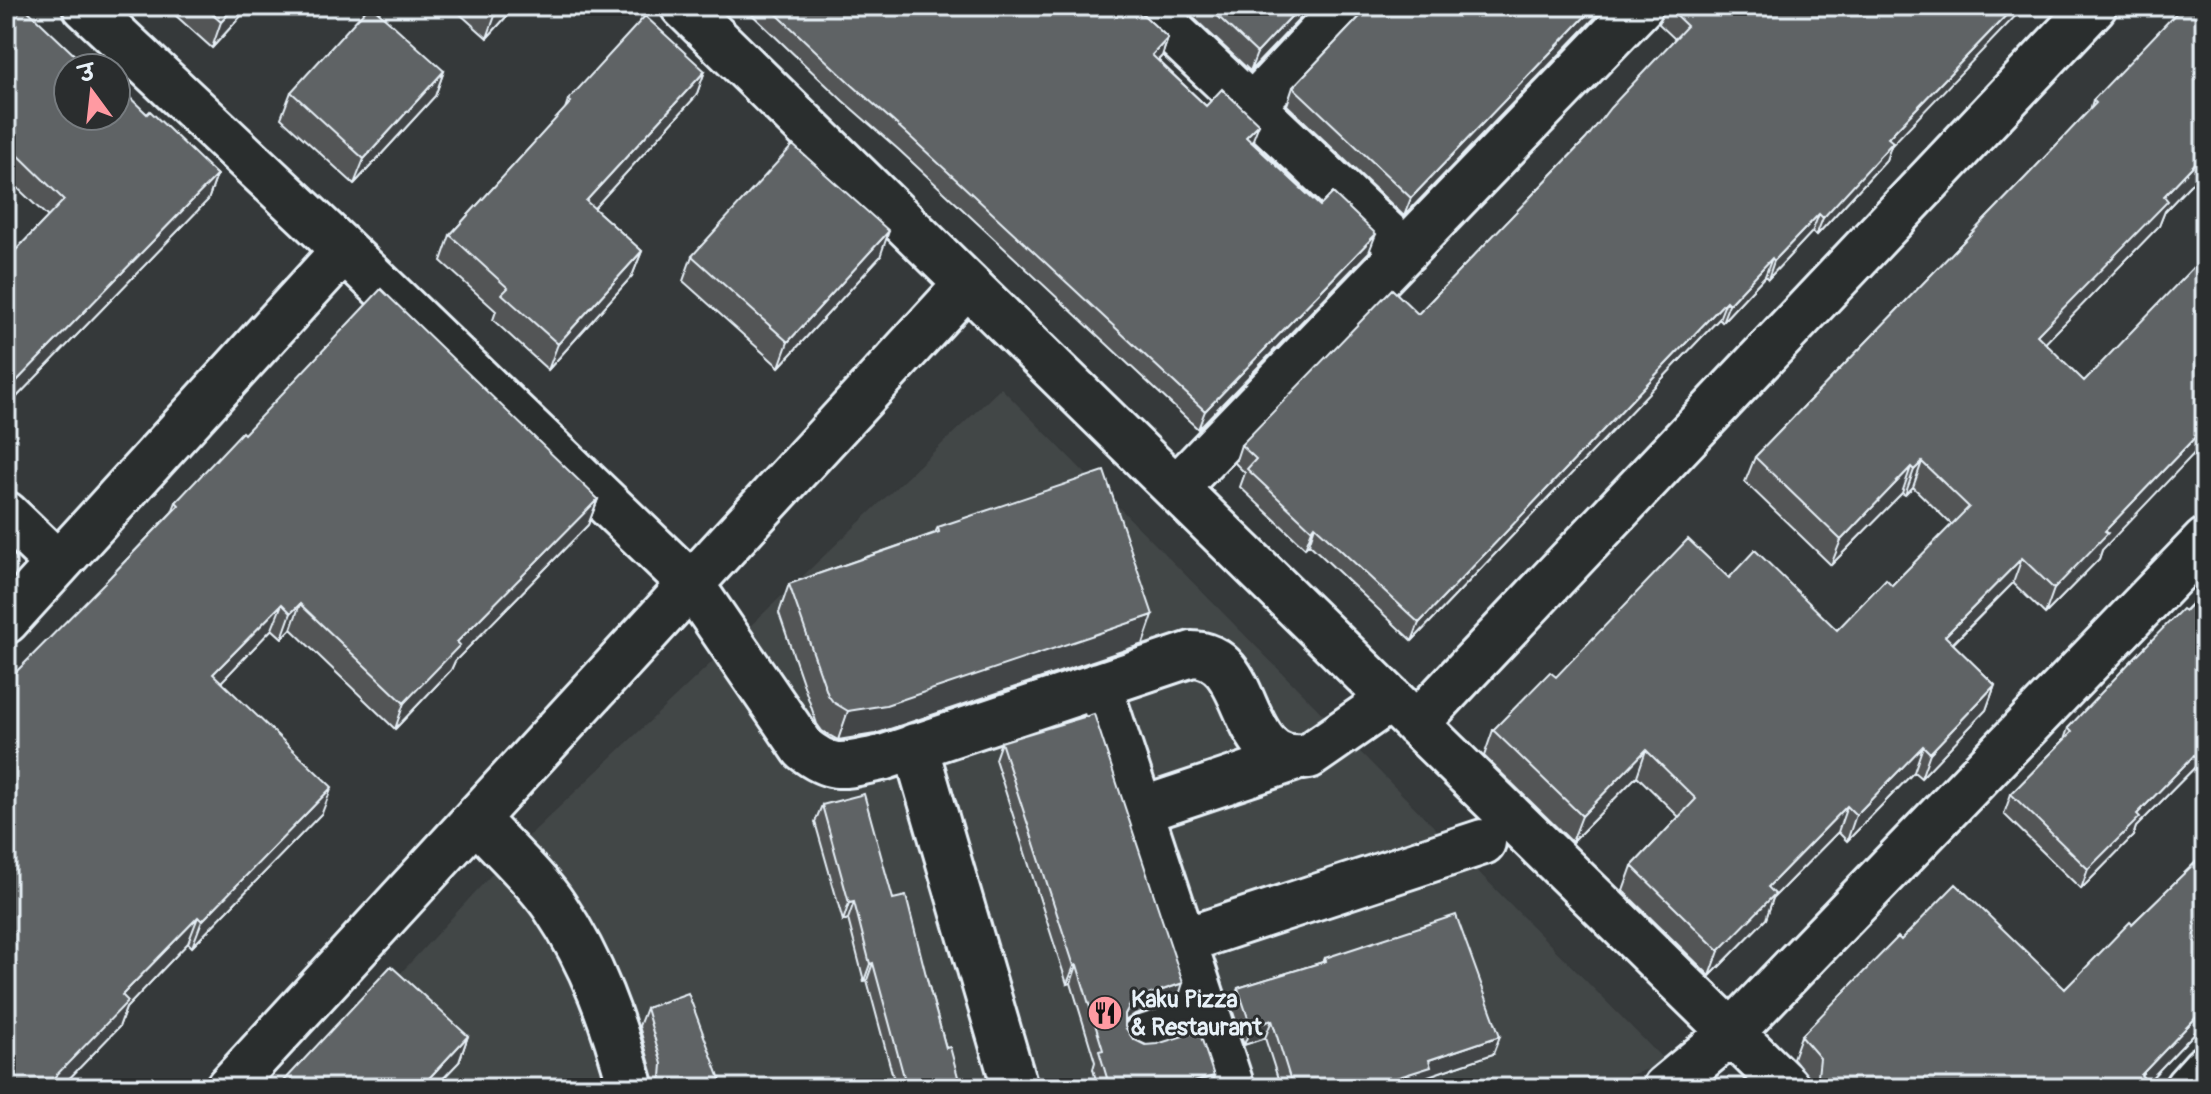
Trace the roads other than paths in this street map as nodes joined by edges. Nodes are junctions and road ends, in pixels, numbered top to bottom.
1 (85, 6) edge
2 (683, 6) edge
3 (1145, 6) edge
4 (1346, 6) edge
5 (1641, 6) edge
6 (2094, 6) edge
7 (1251, 107) junction
8 (344, 250) junction
9 (1405, 251) junction
10 (967, 284) junction
11 (1176, 488) junction
12 (6, 514) edge
13 (2205, 541) edge
14 (58, 564) junction
15 (691, 584) junction
16 (6, 621) edge
17 (1099, 685) junction
18 (1404, 712) junction
19 (915, 746) junction
20 (1296, 758) junction
21 (1141, 810) junction
22 (476, 819) junction
23 (1483, 842) dead end
24 (1183, 941) junction
25 (1208, 1017) junction
26 (1732, 1032) junction
27 (1143, 1038) dead end
28 (2205, 1068) edge
29 (228, 1088) edge
30 (631, 1088) edge
31 (1015, 1088) edge
32 (1232, 1088) edge
33 (1665, 1088) edge
34 (1788, 1088) edge
35 (2187, 1088) edge

1 - 8 street
2 - 10 street
3 - 7 street
4 - 7 street
5 - 9 street
6 - 18 street
7 - 9 street
8 - 14 street
8 - 15 street
9 - 11 street
10 - 11 street
10 - 15 street
11 - 18 street
12 - 14 street
13 - 26 street
14 - 16 street
15 - 19 street
15 - 22 street
17 - 19 street
17 - 20 street
17 - 21 street
18 - 20 street
18 - 26 street
19 - 31 street
20 - 21 street
21 - 24 street
22 - 29 street
22 - 30 street
23 - 24 street
24 - 25 street
25 - 27 street
25 - 32 street
26 - 33 street
26 - 34 street
28 - 35 street

